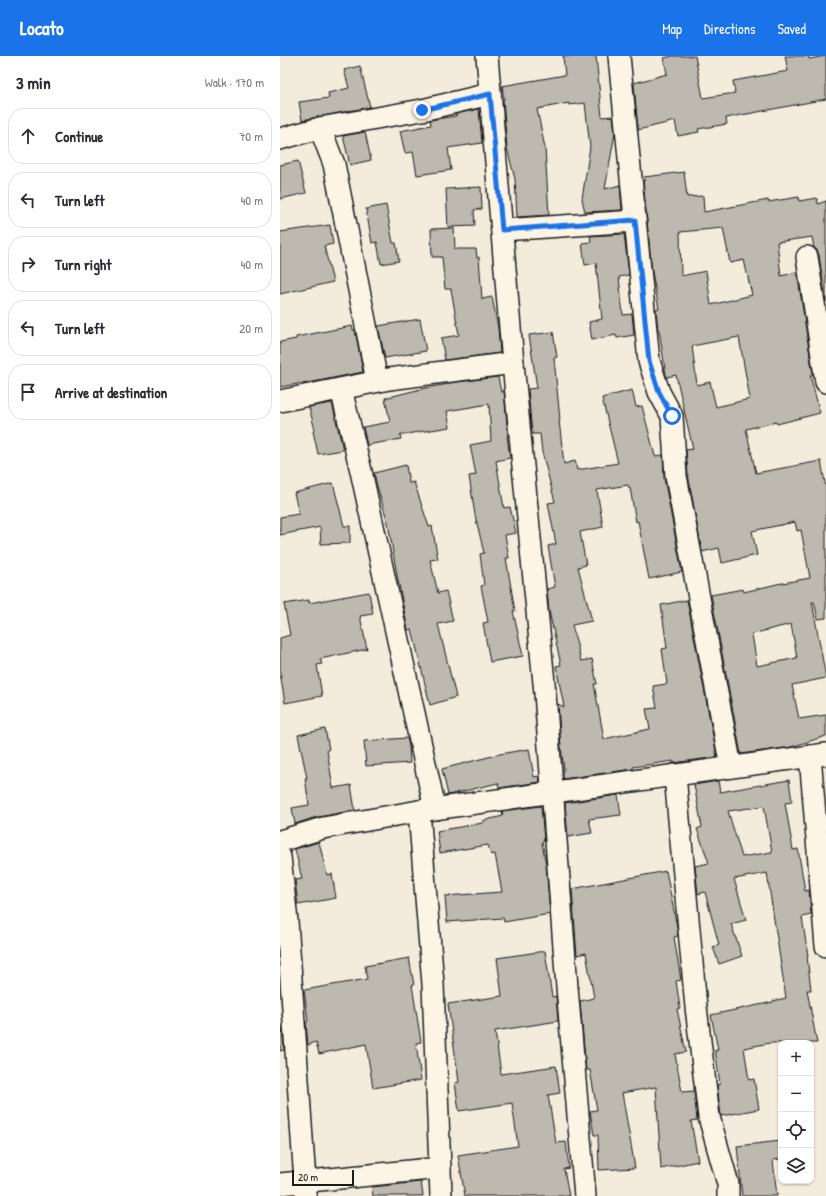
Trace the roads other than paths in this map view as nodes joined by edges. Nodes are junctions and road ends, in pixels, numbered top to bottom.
1 (487, 56) edge
2 (619, 56) edge
3 (490, 94) junction
4 (320, 128) junction
5 (280, 139) edge
6 (635, 220) junction
7 (502, 230) junction
8 (807, 257) dead end
9 (513, 363) junction
10 (377, 381) junction
11 (826, 382) edge
12 (341, 389) junction
13 (280, 401) edge
14 (818, 755) edge
15 (731, 767) junction
16 (675, 775) junction
17 (552, 792) junction
18 (427, 810) junction
19 (280, 841) edge
20 (280, 857) edge
21 (826, 946) edge
22 (440, 1168) junction
23 (280, 1184) edge
24 (305, 1189) edge
25 (441, 1196) edge
26 (585, 1196) edge
27 (728, 1196) edge

1 - 3 street
2 - 6 street
3 - 4 street
3 - 7 street
4 - 5 street
4 - 10 street
6 - 7 street
6 - 15 street
7 - 9 street
8 - 11 street
9 - 10 street
9 - 17 street
10 - 12 street
12 - 13 street
12 - 18 street
14 - 15 street
14 - 21 street
15 - 16 street
16 - 17 street
16 - 27 street
17 - 18 street
17 - 26 street
18 - 19 street
18 - 22 street
20 - 24 street
22 - 24 street
22 - 25 street
23 - 24 street

